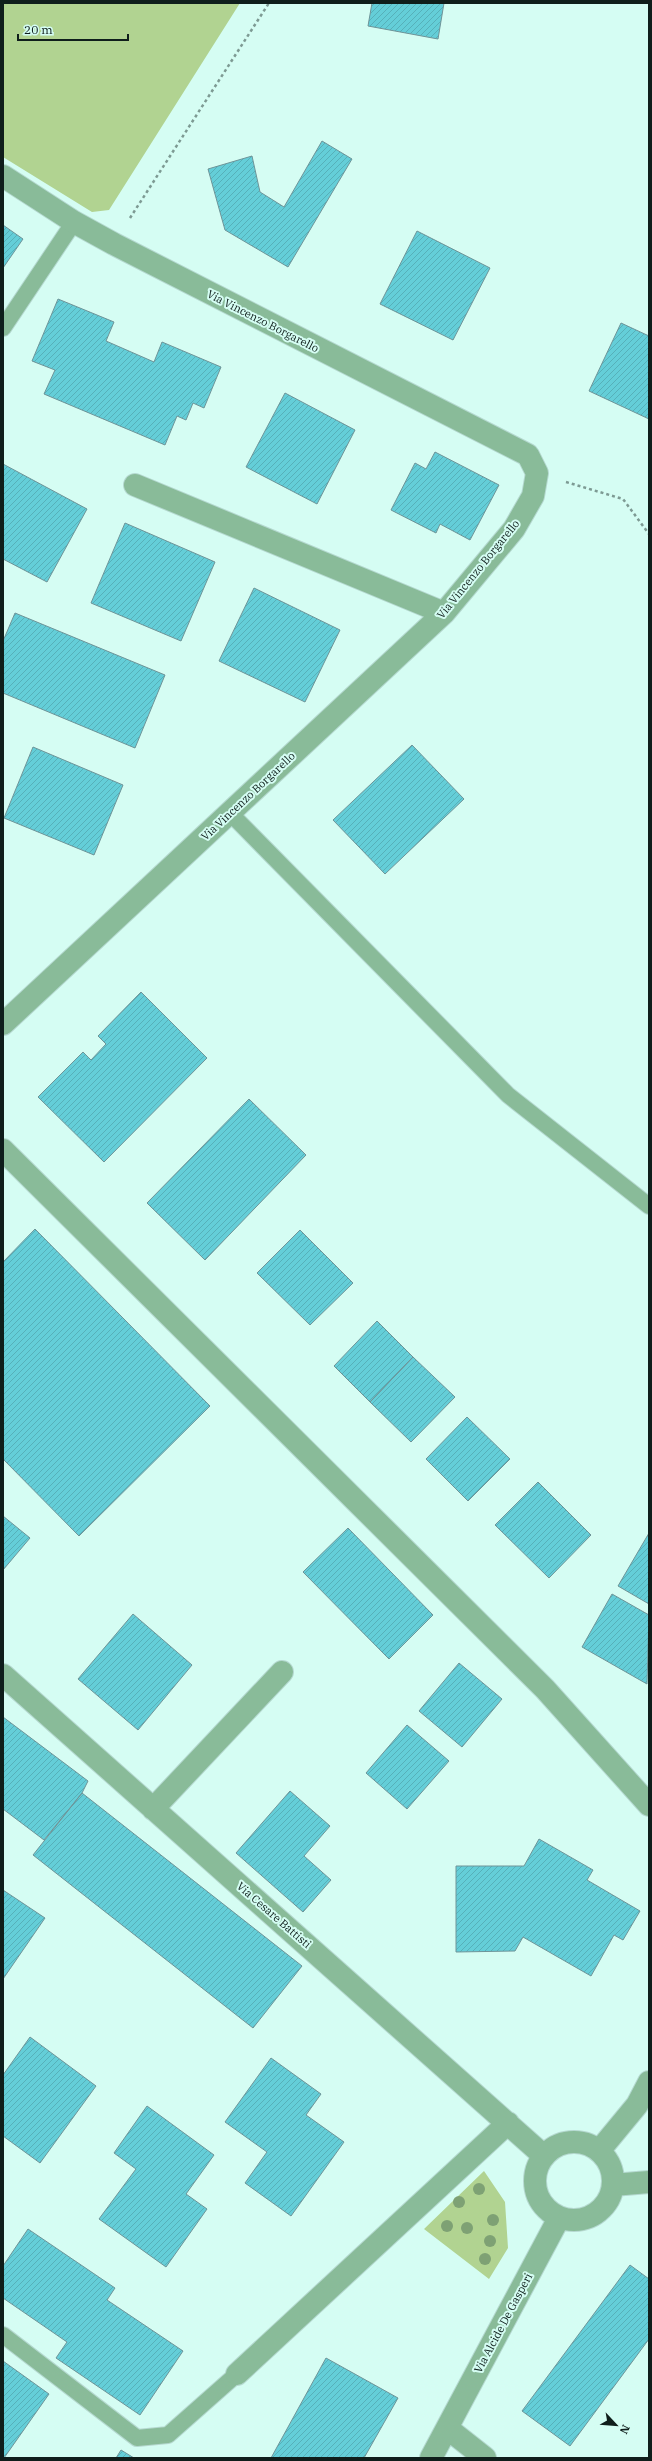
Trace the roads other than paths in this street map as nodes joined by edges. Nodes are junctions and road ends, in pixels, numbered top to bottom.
1 (3, 176) edge
2 (74, 222) junction
3 (3, 328) edge
4 (135, 485) dead end
5 (444, 613) junction
6 (230, 813) junction
7 (3, 1024) edge
8 (3, 1150) edge
9 (649, 1206) edge
10 (282, 1672) dead end
11 (3, 1675) edge
12 (649, 1805) edge
13 (154, 1809) junction
14 (649, 2082) edge
15 (508, 2123) junction
16 (598, 2151) junction
17 (544, 2156) junction
18 (649, 2182) edge
19 (613, 2185) junction
20 (559, 2218) junction
21 (3, 2335) edge
22 (238, 2374) joint
23 (447, 2428) junction
24 (431, 2458) edge
25 (485, 2458) edge

1 - 2 street, Via Vincenzo Borgarello
2 - 3 lane
2 - 5 street, Via Vincenzo Borgarello
4 - 5 street
5 - 6 street, Via Vincenzo Borgarello
6 - 7 street, Via Vincenzo Borgarello
6 - 9 lane
8 - 12 street
10 - 13 street
11 - 13 street, Via Cesare Battisti
13 - 15 street, Via Cesare Battisti
14 - 16 street
15 - 17 street, Via Cesare Battisti
15 - 22 street
16 - 17 street
16 - 19 street
17 - 20 street
18 - 19 street
19 - 20 street
20 - 23 street, Via Alcide De Gasperi
21 - 22 lane
23 - 24 street, Via Alcide De Gasperi
23 - 25 street

